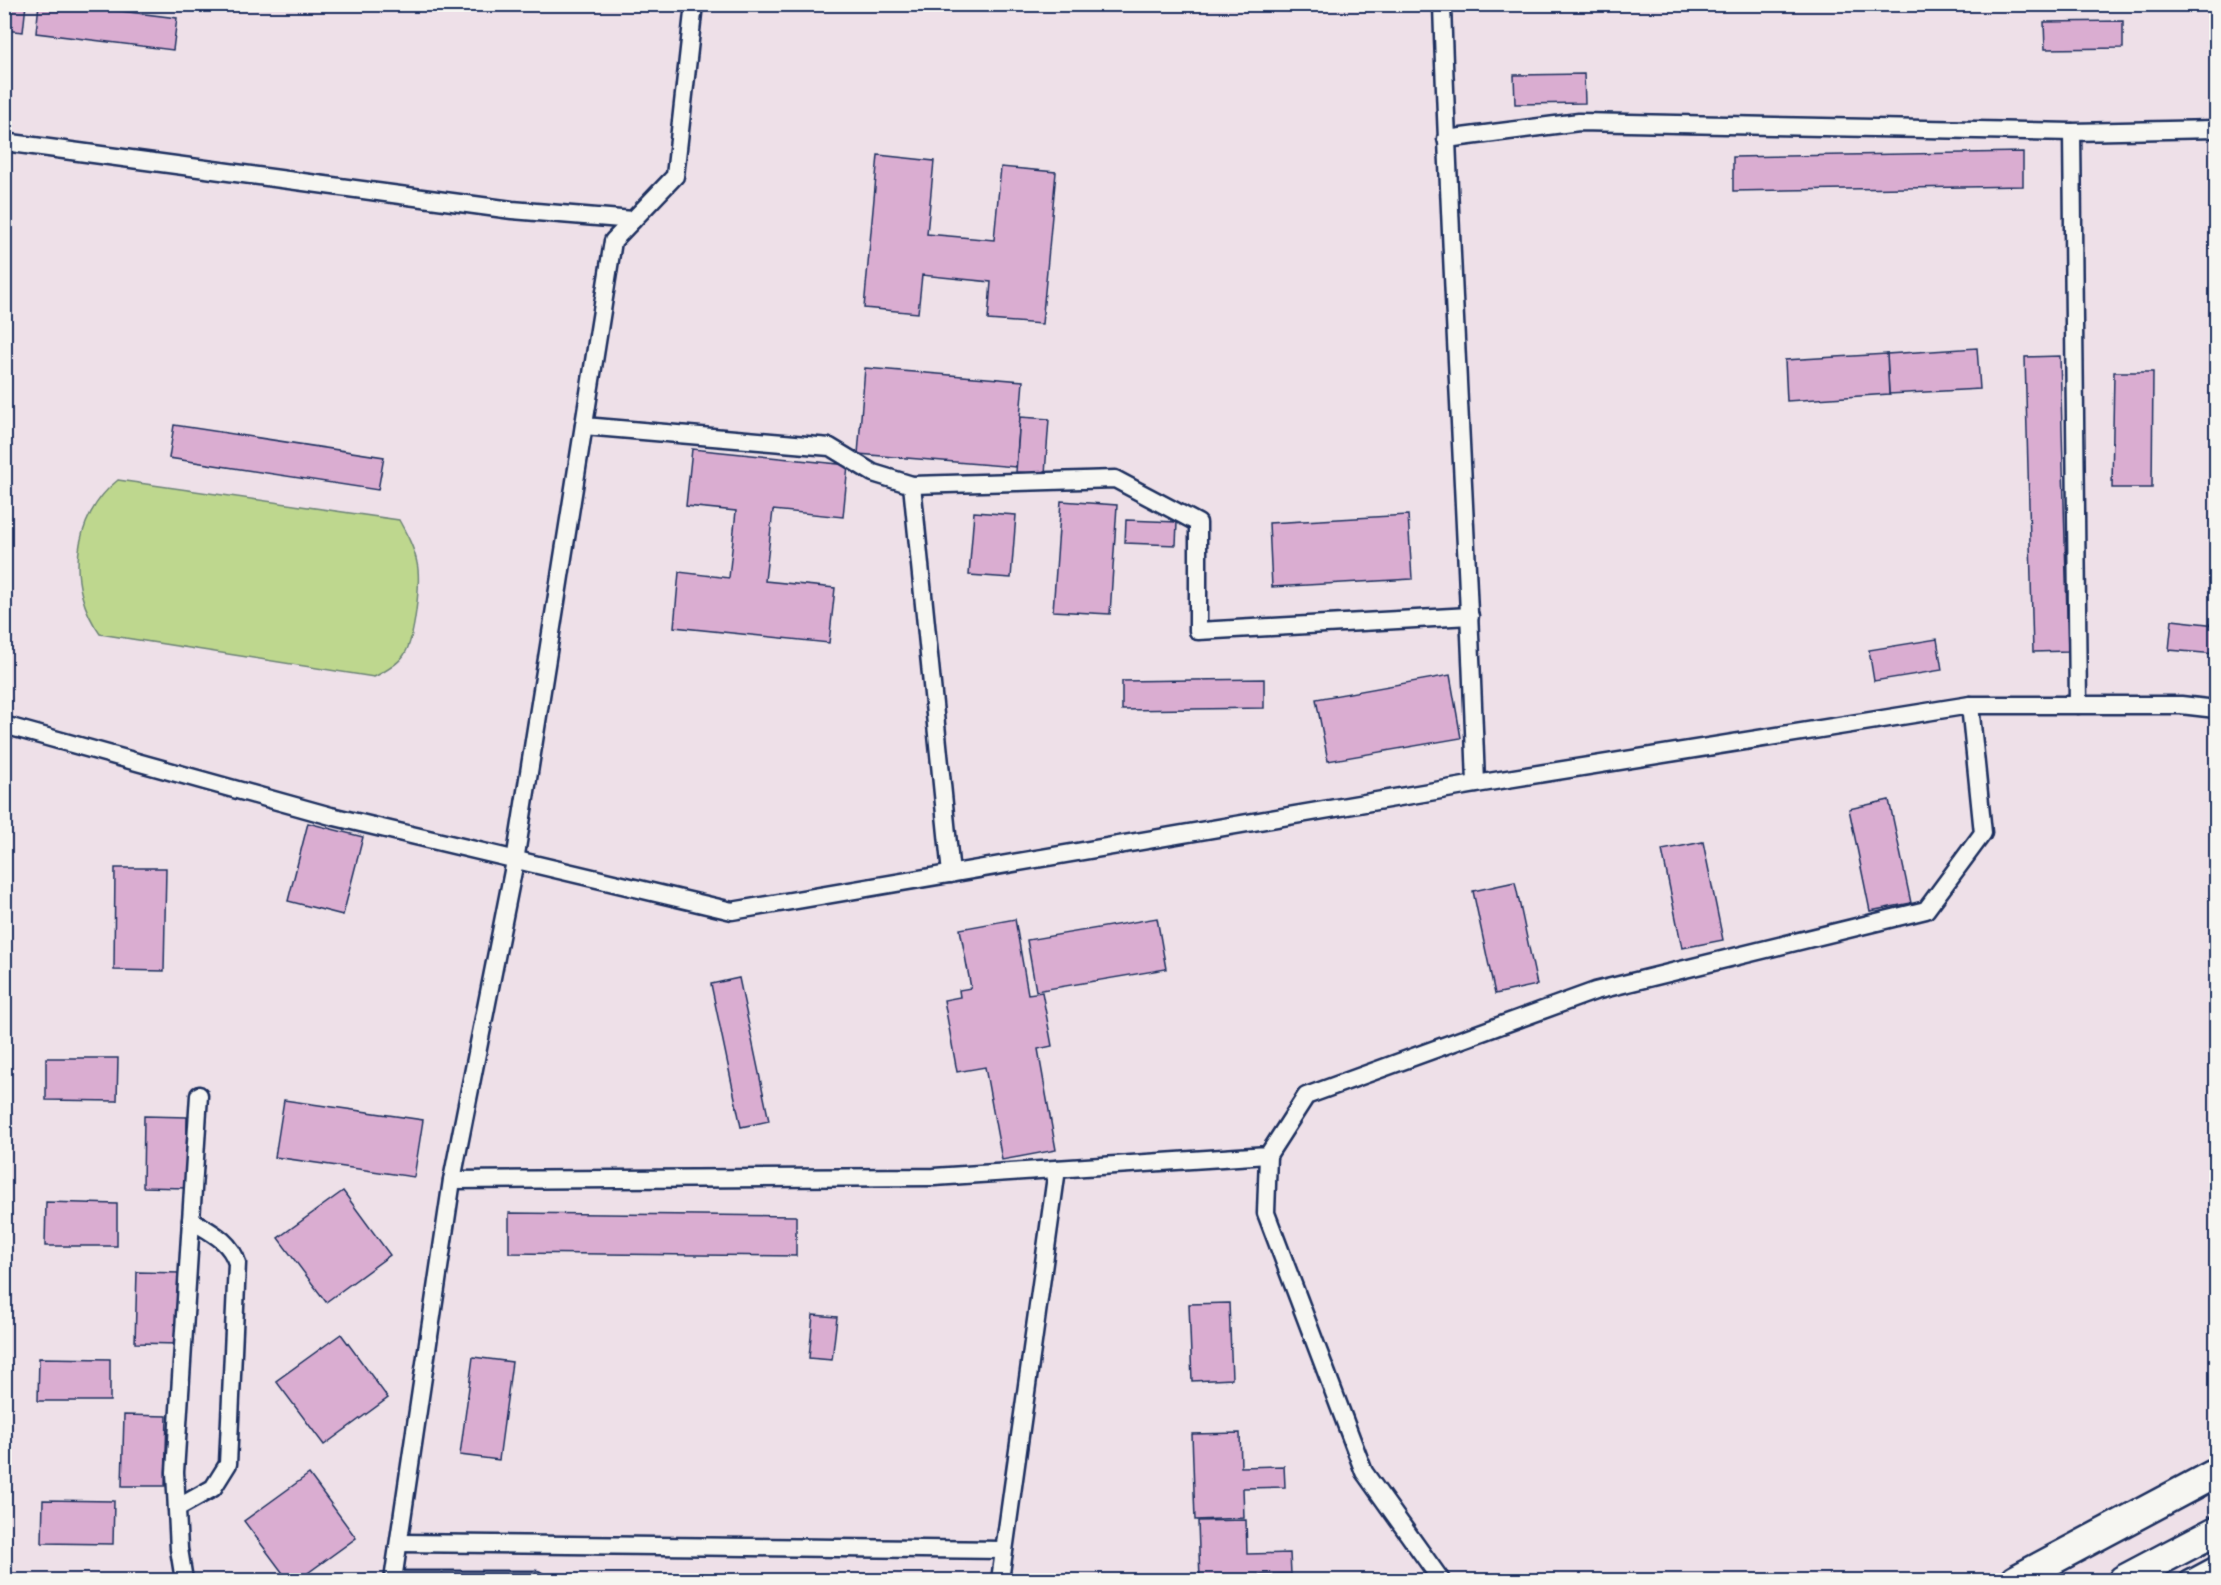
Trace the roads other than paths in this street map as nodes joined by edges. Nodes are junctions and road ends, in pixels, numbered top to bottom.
1 (694, 4) edge
2 (1442, 4) edge
3 (2217, 129) edge
4 (2072, 132) junction
5 (1446, 138) junction
6 (4, 142) edge
7 (633, 220) junction
8 (584, 426) junction
9 (912, 486) junction
10 (1470, 616) junction
11 (1970, 705) junction
12 (2078, 705) junction
13 (2217, 709) edge
14 (4, 725) edge
15 (1476, 784) junction
16 (515, 861) junction
17 (951, 874) junction
18 (199, 1095) dead end
19 (1268, 1155) junction
20 (1057, 1169) junction
21 (452, 1180) junction
22 (191, 1220) junction
23 (2217, 1473) edge
24 (177, 1508) junction
25 (2217, 1531) edge
26 (399, 1543) junction
27 (1004, 1550) junction
28 (2217, 1565) edge
29 (393, 1580) edge
30 (184, 1581) edge
31 (536, 1581) edge
32 (1000, 1581) edge
33 (1441, 1581) edge
34 (2015, 1581) edge
35 (2123, 1581) edge
36 (2188, 1581) edge

1 - 7 street
2 - 5 street
3 - 4 street
4 - 5 street
4 - 12 street
5 - 10 street
6 - 7 street
7 - 8 street
8 - 9 street
8 - 16 street
9 - 10 street
9 - 17 street
10 - 15 street
11 - 12 street
11 - 15 street
11 - 19 street
12 - 13 street
14 - 16 street
15 - 17 street
16 - 17 street
16 - 21 street
18 - 22 street
19 - 20 street
19 - 33 street
20 - 21 street
20 - 27 street
21 - 26 street
22 - 24 street
22 - 24 street
23 - 34 highway
24 - 30 street
25 - 35 highway
26 - 27 street
26 - 29 street
27 - 32 street
28 - 36 street
29 - 31 street

